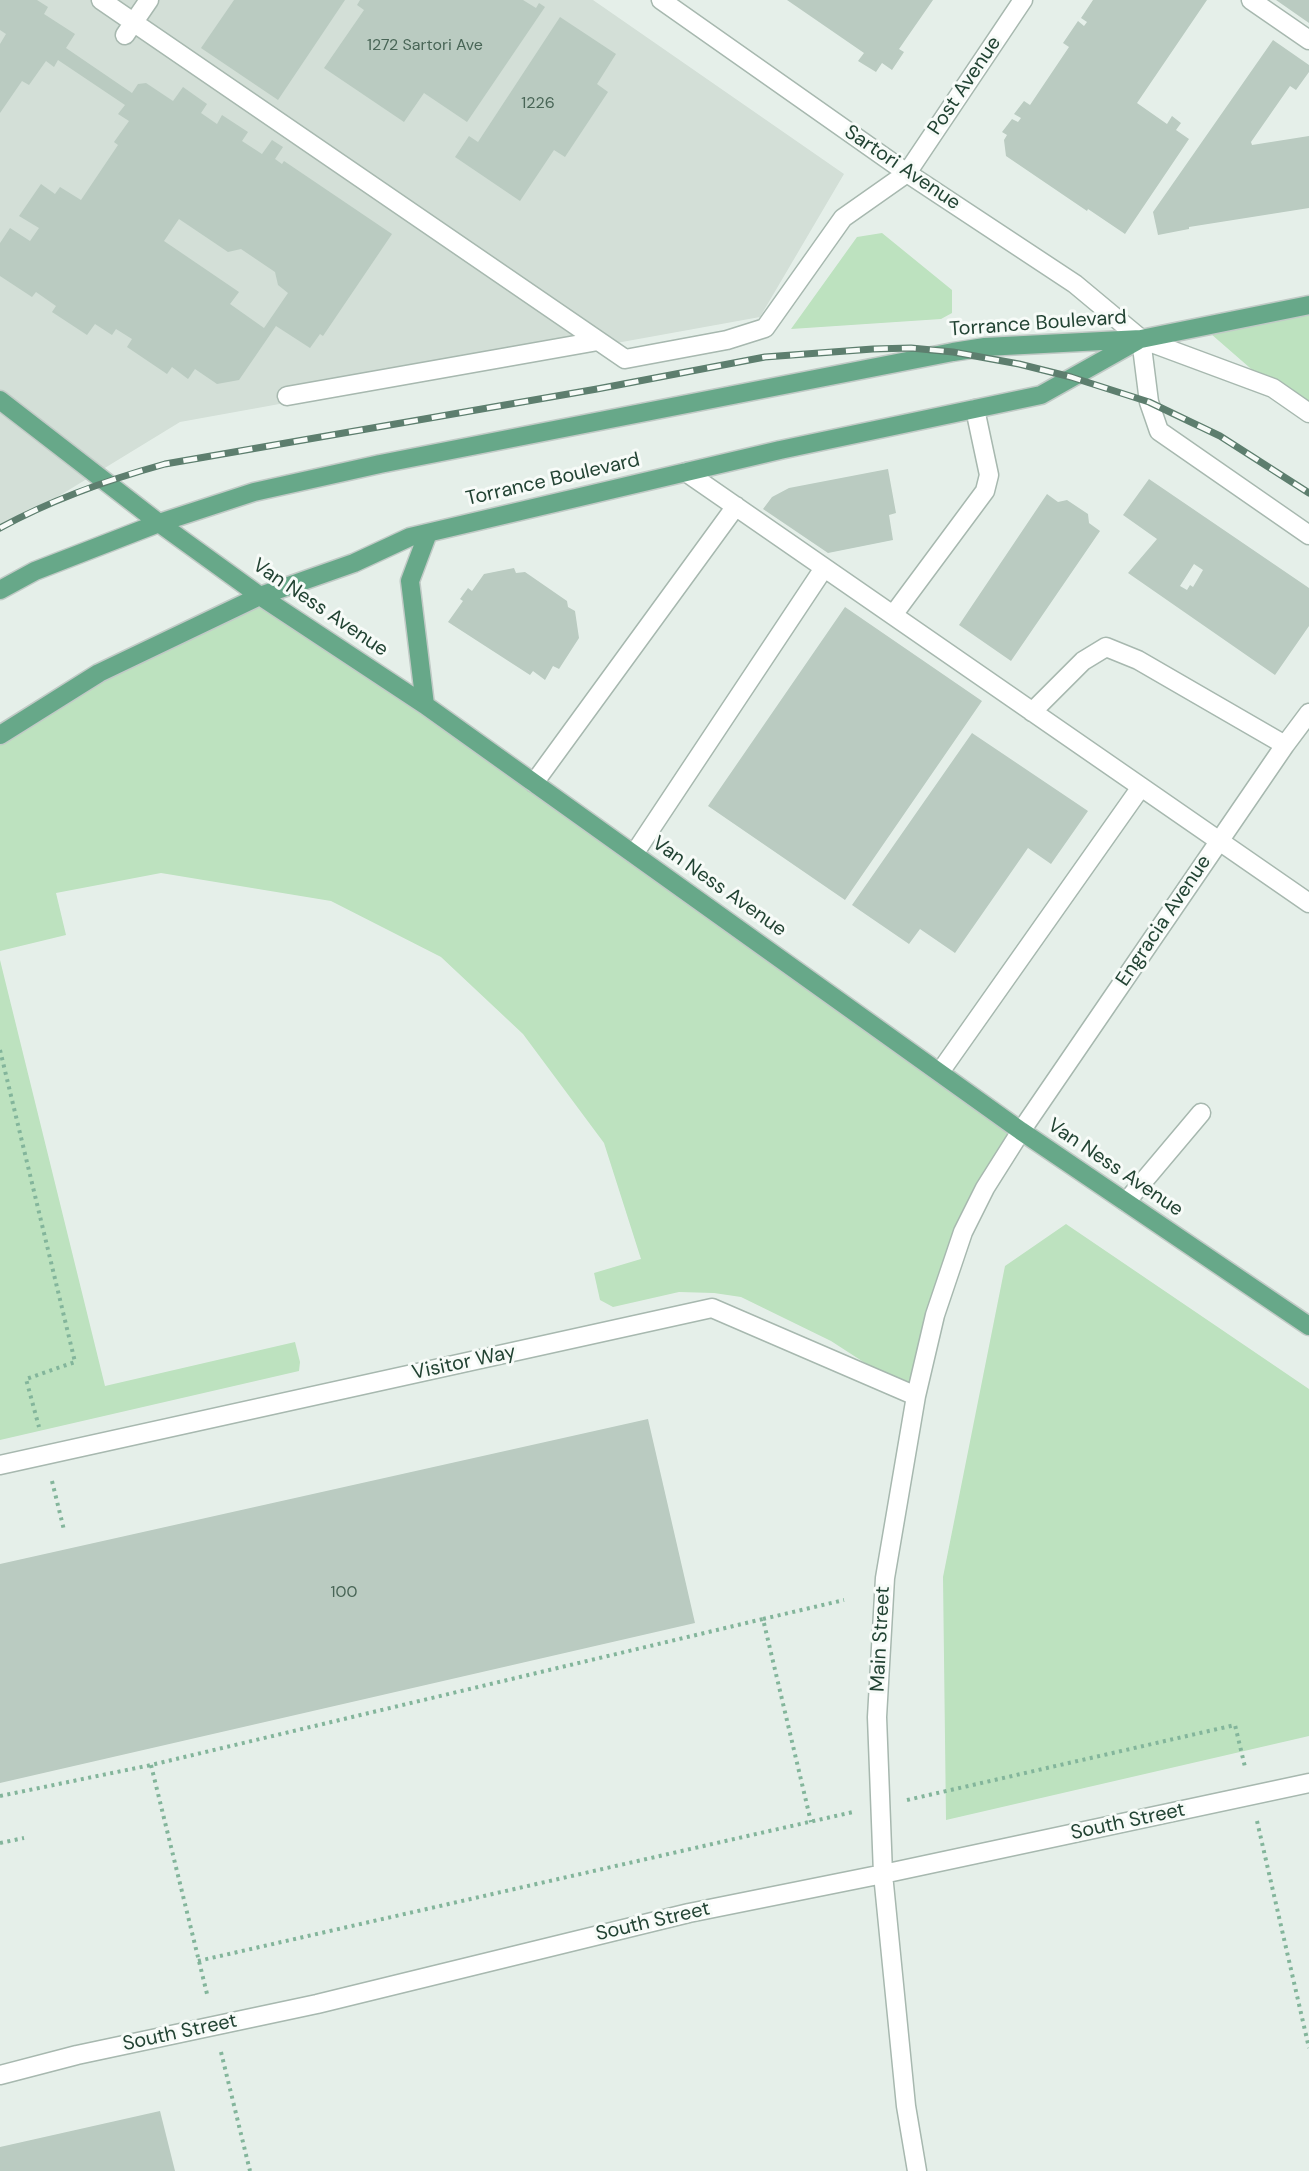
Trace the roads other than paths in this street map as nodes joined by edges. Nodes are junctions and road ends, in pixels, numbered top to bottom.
1 (101, 0) edge
2 (149, 0) edge
3 (661, 0) edge
4 (1023, 0) edge
5 (1251, 0) edge
6 (129, 28) junction
7 (1309, 40) edge
8 (907, 173) junction
9 (1309, 305) edge
10 (1141, 339) junction
11 (598, 341) junction
12 (287, 396) dead end
13 (0, 400) edge
14 (975, 408) junction
15 (1309, 413) edge
16 (686, 472) junction
17 (736, 506) junction
18 (159, 523) junction
19 (428, 533) junction
20 (1309, 535) edge
21 (824, 568) junction
22 (0, 590) edge
23 (260, 596) junction
24 (893, 615) junction
25 (425, 705) junction
26 (1032, 711) junction
27 (1309, 713) edge
28 (0, 735) edge
29 (1285, 745) junction
30 (534, 783) junction
31 (1141, 787) junction
32 (1220, 841) junction
33 (634, 854) junction
34 (1309, 903) edge
35 (940, 1072) junction
36 (1201, 1113) dead end
37 (1021, 1131) junction
38 (1126, 1202) junction
39 (1309, 1326) edge
40 (916, 1396) junction
41 (0, 1464) edge
42 (1309, 1783) edge
43 (883, 1874) junction
44 (0, 2075) edge
45 (917, 2171) edge

1 - 6 street
2 - 6 street
3 - 8 street, Sartori Avenue
4 - 8 street, Post Avenue
5 - 7 street
6 - 11 street
8 - 10 street, Sartori Avenue
8 - 11 street
9 - 10 main road, Torrance Boulevard
10 - 14 main road, Torrance Boulevard
10 - 15 street, Sartori Avenue
10 - 18 main road, Torrance Boulevard
10 - 20 street
11 - 12 street
13 - 18 main road, Van Ness Avenue
14 - 16 main road, Torrance Boulevard
14 - 24 street
16 - 17 street
16 - 19 main road, Torrance Boulevard
17 - 21 street
17 - 30 street
18 - 22 main road, Torrance Boulevard
18 - 23 main road, Van Ness Avenue
19 - 23 main road, Torrance Boulevard
19 - 25 main road
21 - 24 street
21 - 33 street
23 - 25 main road, Van Ness Avenue
23 - 28 main road, Torrance Boulevard
24 - 26 street
25 - 30 main road, Van Ness Avenue
26 - 29 street
26 - 31 street
27 - 29 street, Engracia Avenue
29 - 32 street, Engracia Avenue
30 - 33 main road, Van Ness Avenue
31 - 32 street
31 - 35 street
32 - 34 street
32 - 37 street, Engracia Avenue
33 - 35 main road, Van Ness Avenue
35 - 37 main road, Van Ness Avenue
36 - 38 street
37 - 38 main road, Van Ness Avenue
37 - 40 street, Main Street
38 - 39 main road, Van Ness Avenue
40 - 41 street, Visitor Way
40 - 43 street, Main Street
42 - 43 street, South Street
43 - 44 street, South Street
43 - 45 street, Main Street

